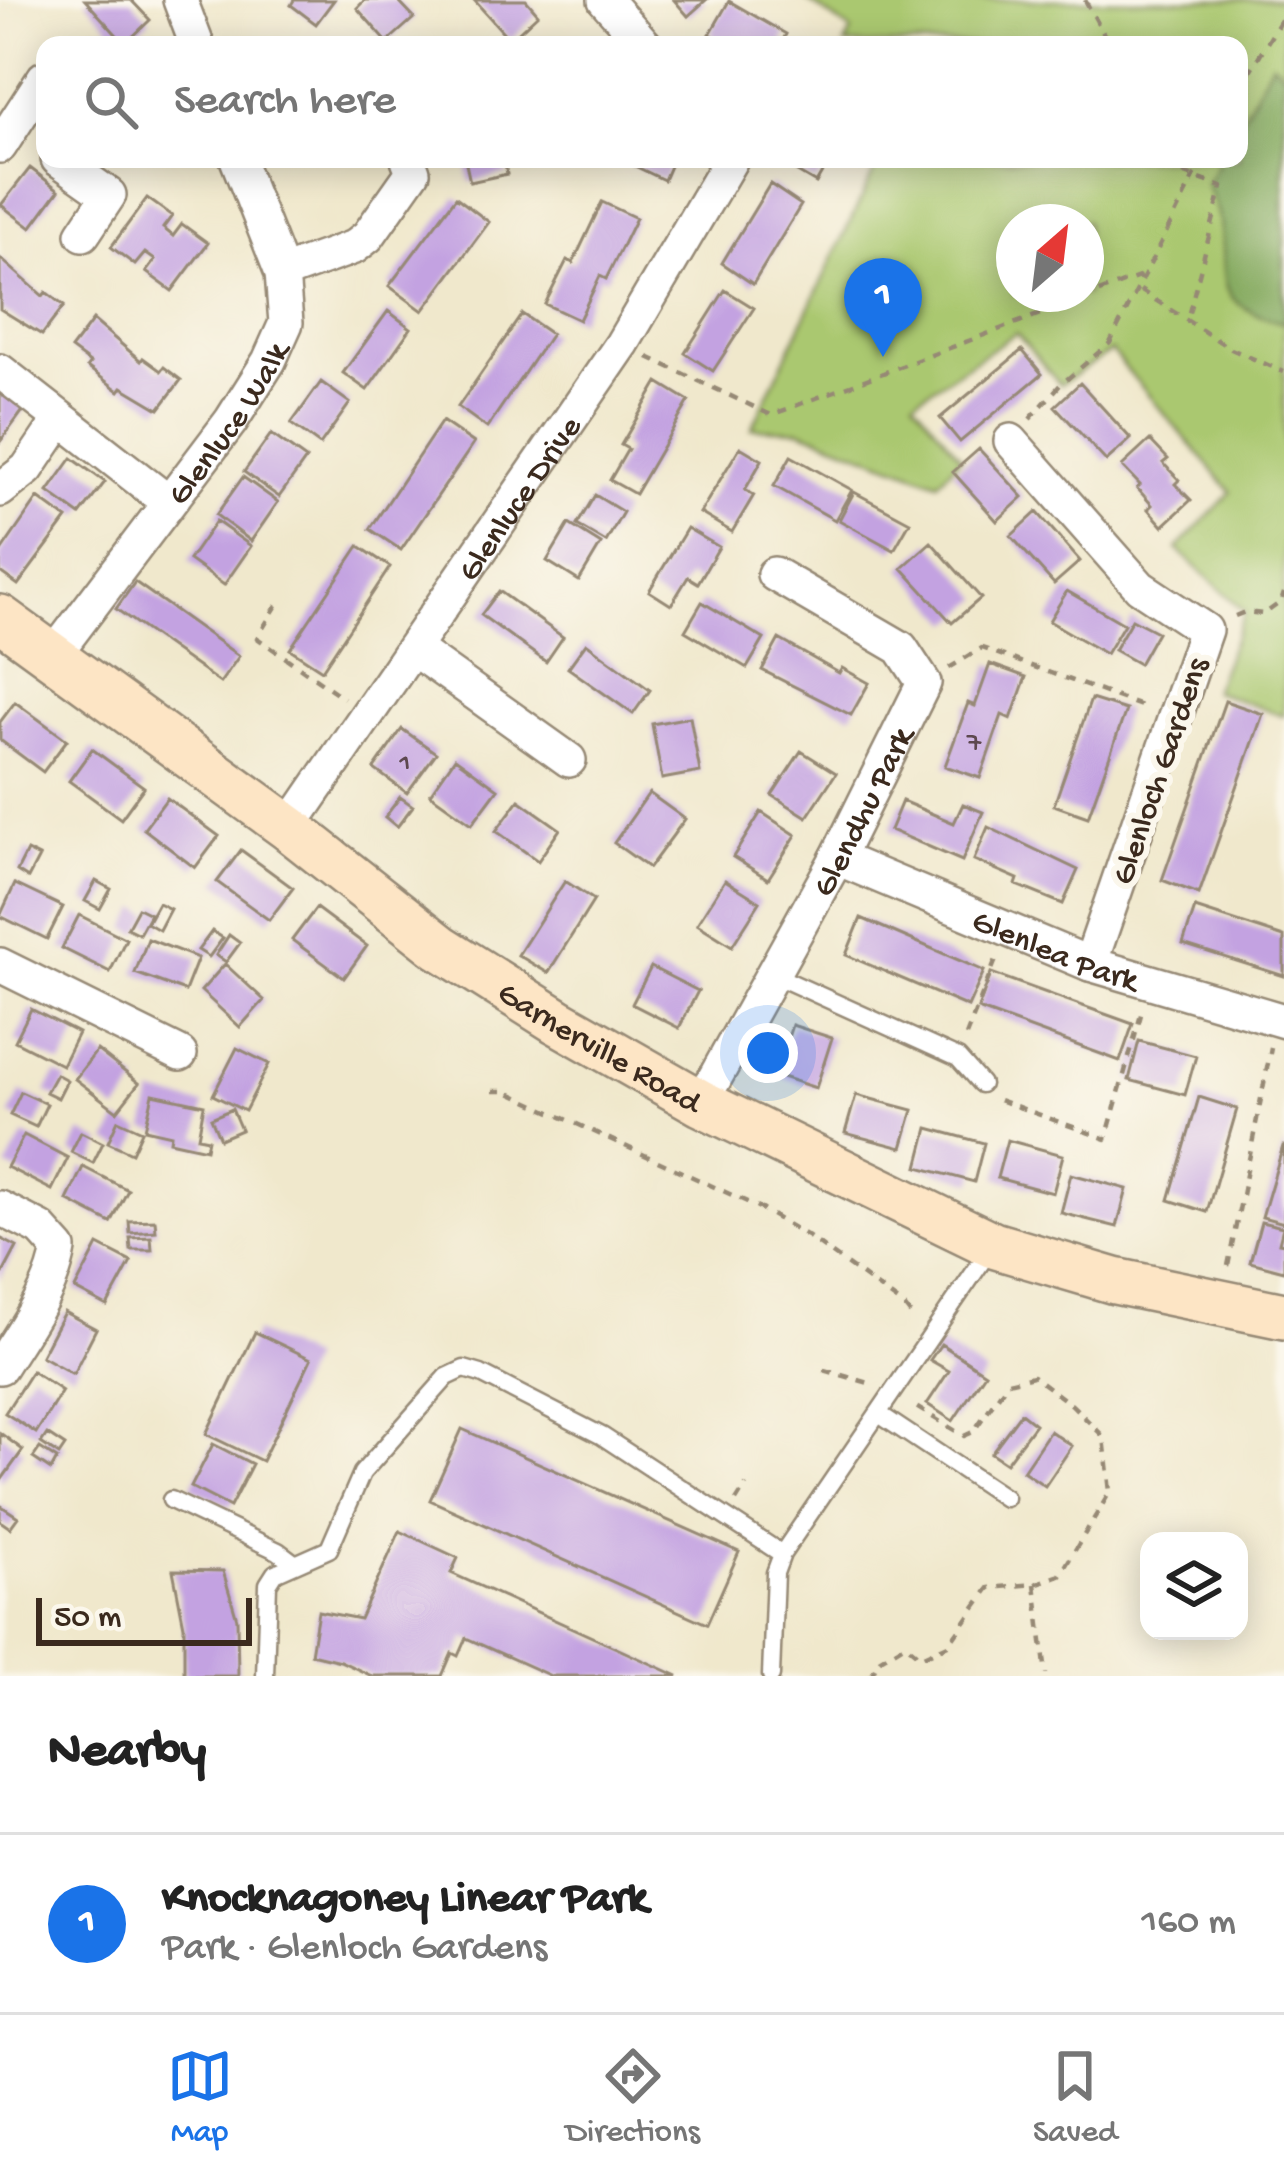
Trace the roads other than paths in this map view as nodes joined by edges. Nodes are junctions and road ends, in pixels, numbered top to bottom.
1 (180, 0) edge
2 (605, 0) edge
3 (194, 36) edge
4 (637, 36) edge
5 (36, 91) edge
6 (5, 139) edge
7 (36, 149) edge
8 (71, 168) edge
9 (240, 168) edge
10 (411, 168) edge
11 (726, 168) edge
12 (83, 234) dead end
13 (281, 274) junction
14 (0, 371) edge
15 (60, 420) junction
16 (1011, 441) road end
17 (0, 490) edge
18 (168, 502) junction
19 (774, 574) dead end
20 (0, 618) edge
21 (415, 650) junction
22 (53, 656) junction
23 (569, 760) dead end
24 (289, 828) junction
25 (837, 858) junction
26 (1090, 964) junction
27 (0, 965) edge
28 (772, 974) junction
29 (1280, 1020) edge
30 (180, 1054) dead end
31 (981, 1084) road end
32 (701, 1103) junction
33 (0, 1208) edge
34 (993, 1245) junction
35 (1284, 1316) edge
36 (0, 1367) edge
37 (879, 1414) junction
38 (1004, 1498) dead end
39 (171, 1500) dead end
40 (782, 1554) junction
41 (294, 1563) junction
42 (265, 1676) edge
43 (772, 1676) edge

1 - 3 street
2 - 4 street
5 - 6 street
6 - 7 street
8 - 12 street
9 - 13 street, Glenluce Walk
10 - 13 street
11 - 21 street, Glenluce Drive
13 - 18 street, Glenluce Walk
14 - 15 street
15 - 17 street
15 - 18 street
16 - 26 street, Glenloch Gardens
18 - 22 street, Glenluce Walk
19 - 25 street, Glendhu Park
20 - 22 street, Garnerville Road
21 - 23 street
21 - 24 street, Glenluce Drive
22 - 24 street, Garnerville Road
24 - 32 street, Garnerville Road
25 - 26 street, Glenlea Park
25 - 28 street, Glendhu Park
26 - 29 street, Glenlea Park
27 - 30 street
28 - 31 lane
28 - 32 street, Glendhu Park
32 - 34 street, Garnerville Road
33 - 36 street
34 - 35 street, Garnerville Road
34 - 37 lane
37 - 38 lane
37 - 40 lane
39 - 41 lane
40 - 41 lane
40 - 43 lane
41 - 42 lane

